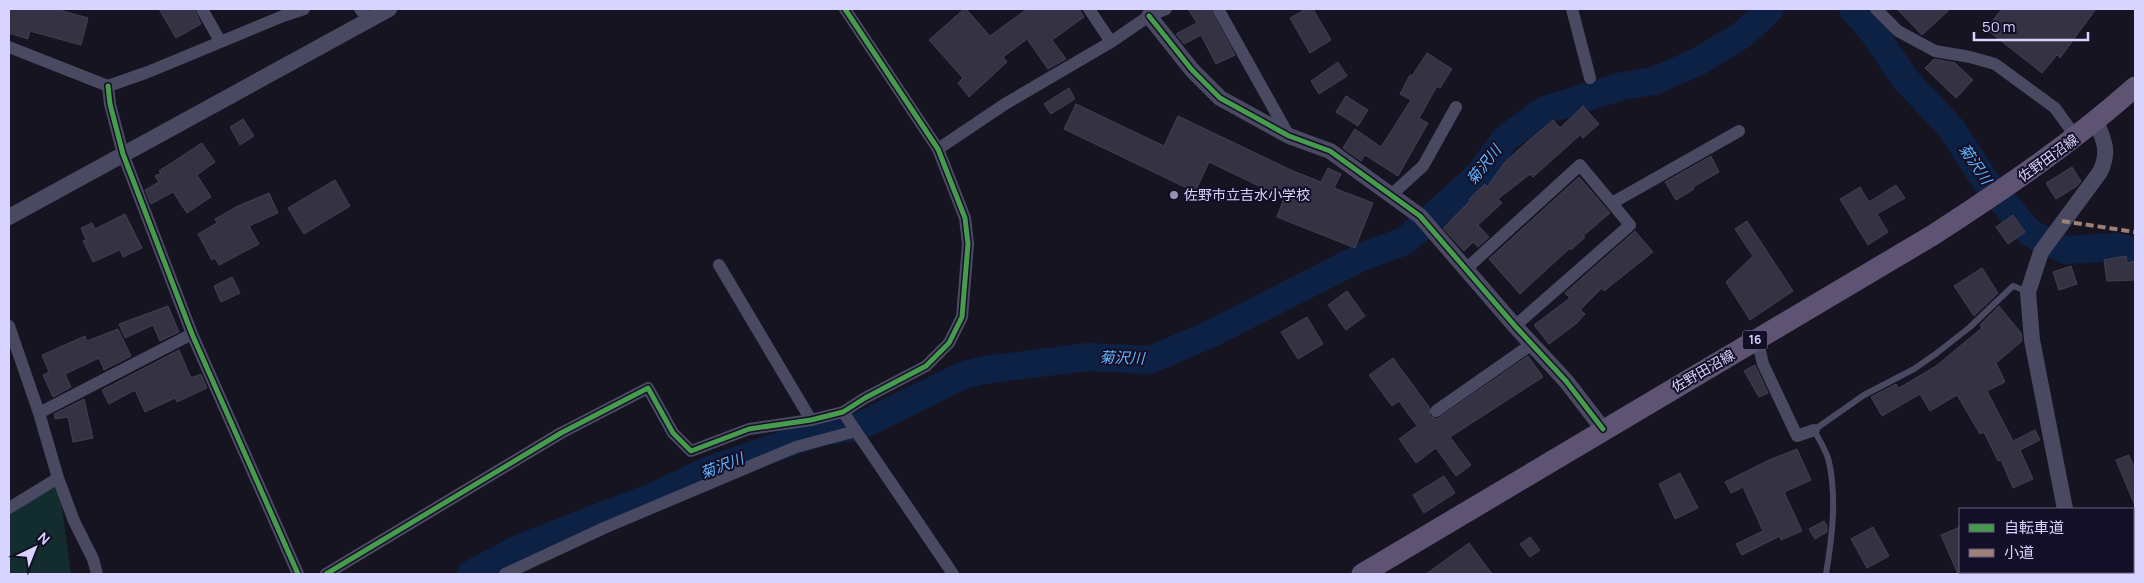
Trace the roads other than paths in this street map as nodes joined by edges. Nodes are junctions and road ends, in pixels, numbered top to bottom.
1 (202, 9) edge
2 (304, 9) edge
3 (389, 9) edge
4 (845, 9) edge
5 (1089, 9) edge
6 (1166, 9) edge
7 (1218, 9) edge
8 (1572, 9) edge
9 (1876, 9) edge
10 (364, 14) edge
11 (1150, 16) junction
12 (220, 40) junction
13 (1111, 42) junction
14 (9, 47) edge
15 (1590, 78) dead end
16 (108, 86) junction
17 (2135, 87) edge
18 (1456, 107) dead end
19 (2096, 121) junction
20 (1739, 130) dead end
21 (1289, 136) junction
22 (2076, 137) junction
23 (938, 149) junction
24 (123, 154) junction
25 (1391, 195) junction
26 (1612, 203) junction
27 (9, 217) edge
28 (719, 265) dead end
29 (1466, 268) junction
30 (2028, 292) junction
31 (9, 326) edge
32 (1515, 326) junction
33 (192, 334) junction
34 (1757, 339) junction
35 (1532, 344) junction
36 (1436, 411) dead end
37 (843, 412) junction
38 (39, 413) junction
39 (811, 420) junction
40 (1603, 430) junction
41 (1814, 430) junction
42 (856, 431) junction
43 (58, 478) junction
44 (9, 508) edge
45 (2065, 508) edge
46 (2077, 573) edge
47 (97, 574) edge
48 (298, 574) edge
49 (326, 574) edge
50 (506, 574) edge
51 (953, 574) edge
52 (1362, 574) edge
53 (1826, 574) edge
54 (2083, 574) edge

1 - 12 street
2 - 12 street
3 - 10 street
4 - 23 street
5 - 13 street
6 - 11 street
7 - 21 street
8 - 15 street
9 - 22 street
10 - 24 street
11 - 13 street
11 - 21 street
12 - 16 street
13 - 23 street
14 - 16 street
16 - 24 street
17 - 19 main road, 佐野田沼線 / 16
18 - 25 street
19 - 22 main road, 佐野田沼線 / 16
19 - 30 street
20 - 26 street
21 - 25 street
22 - 34 main road, 佐野田沼線 / 16
23 - 37 street
24 - 27 street
24 - 33 street
25 - 29 street
26 - 29 street
26 - 32 street
28 - 39 street
29 - 32 street
30 - 41 lane
30 - 45 street
31 - 38 street
32 - 35 street
33 - 38 street
33 - 48 street
34 - 40 main road, 佐野田沼線 / 16
34 - 41 street
35 - 36 street
35 - 40 street
37 - 39 street
37 - 42 street
38 - 43 street
39 - 49 street
40 - 52 main road, 佐野田沼線 / 16
41 - 53 lane
42 - 50 street
42 - 51 street
43 - 44 street
43 - 47 street
46 - 54 lane

